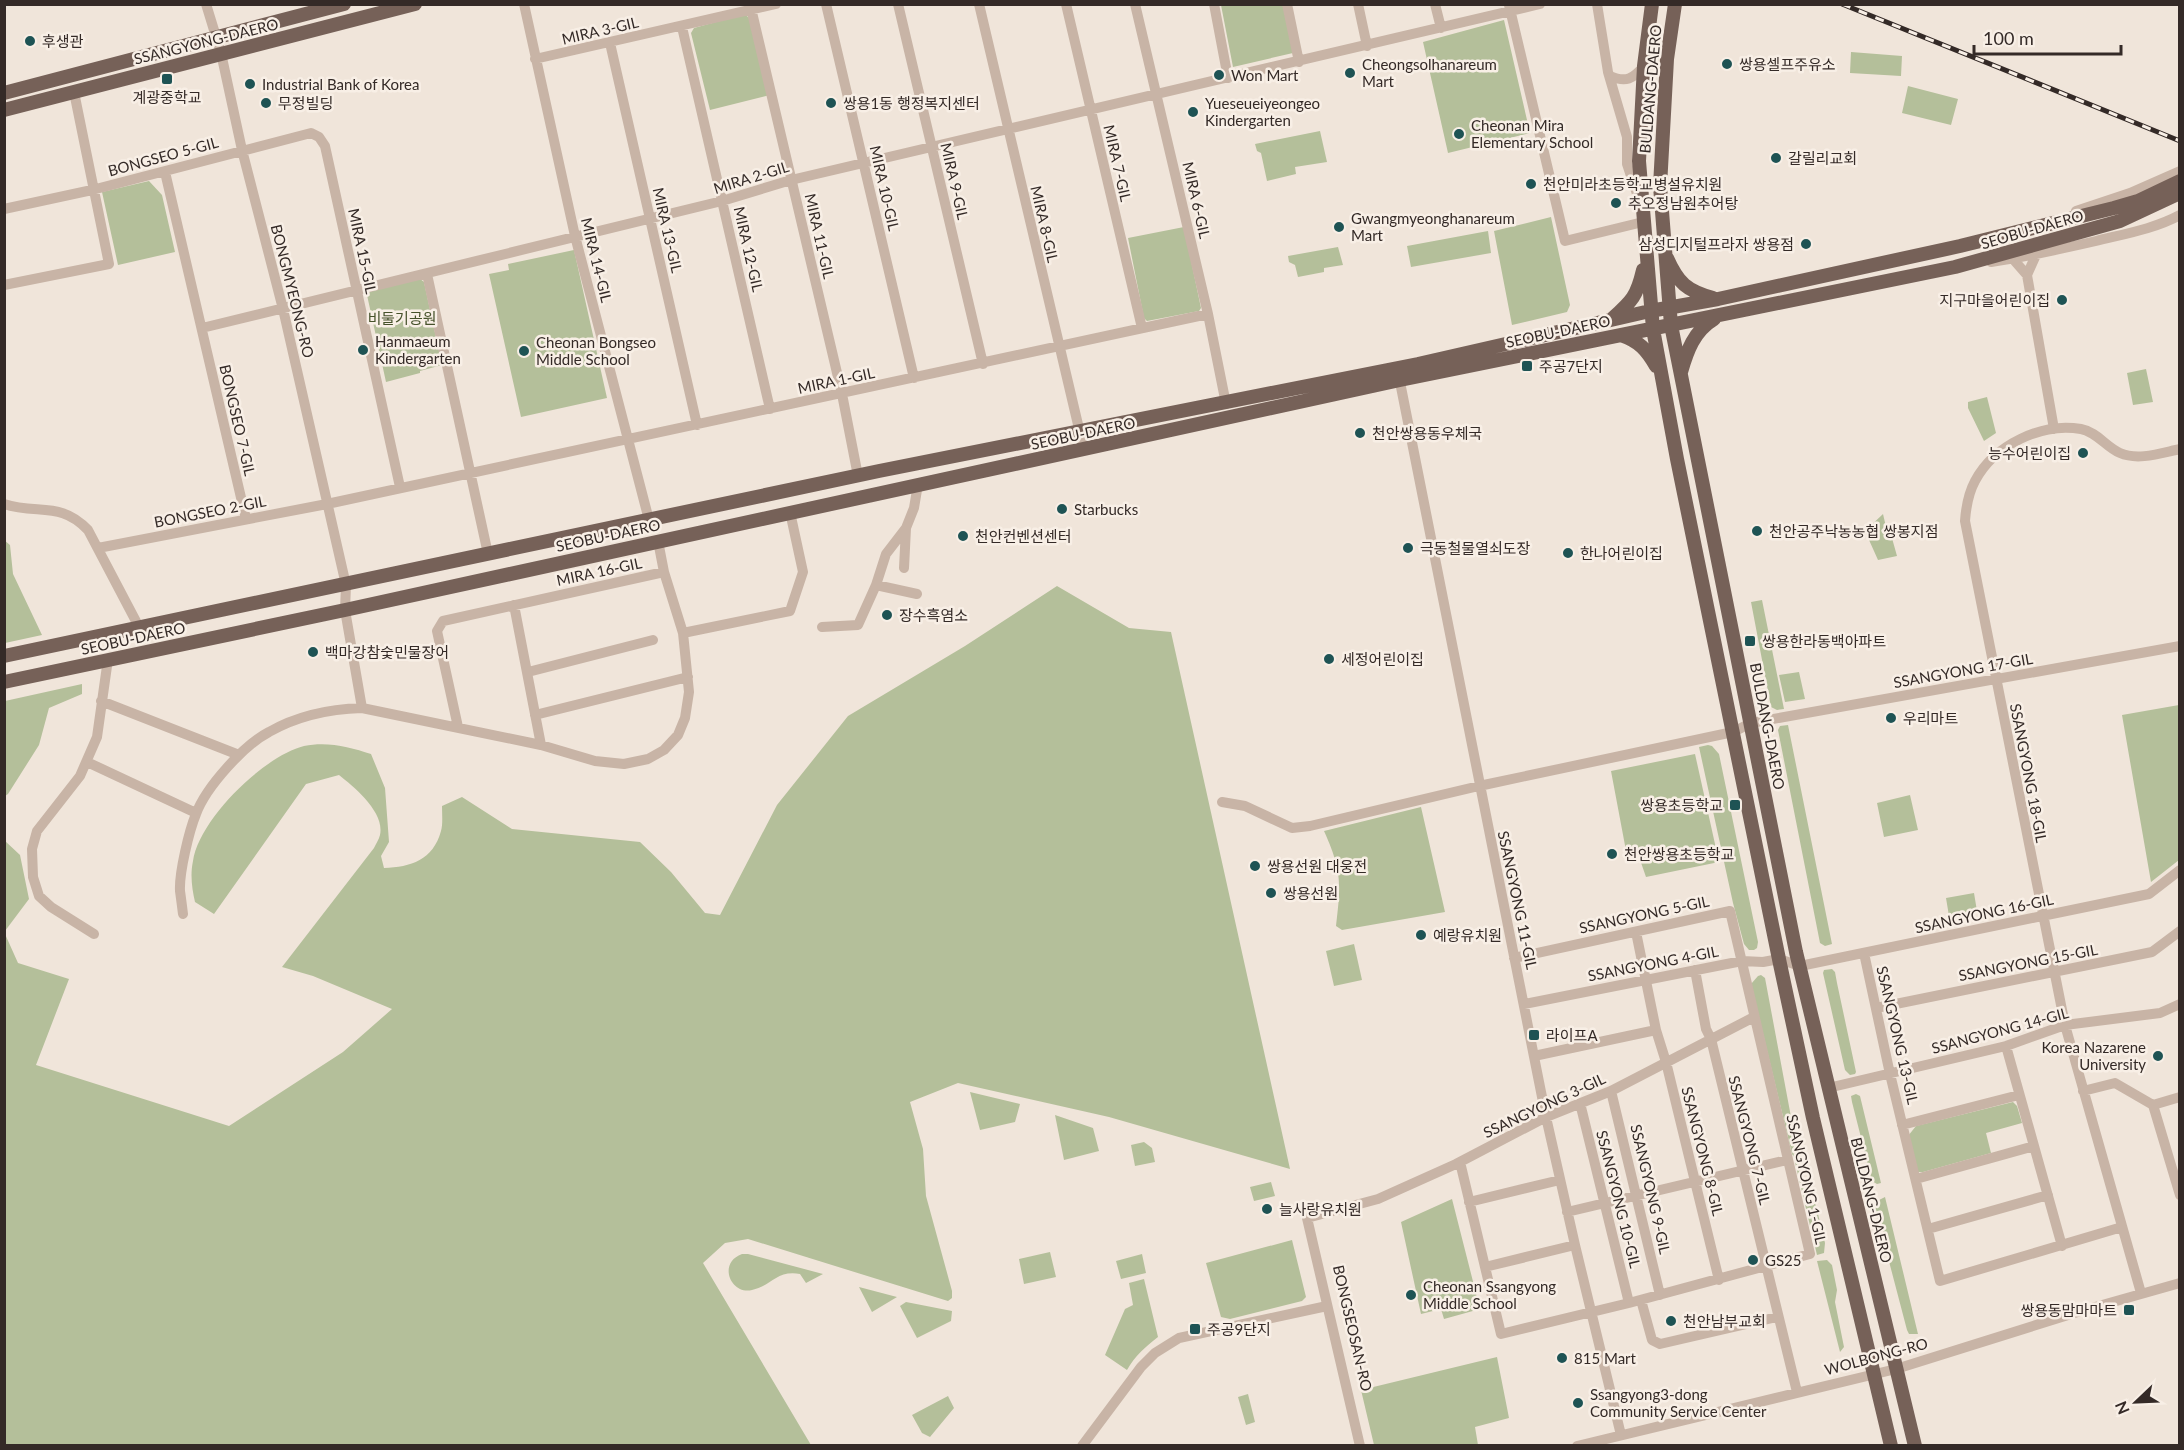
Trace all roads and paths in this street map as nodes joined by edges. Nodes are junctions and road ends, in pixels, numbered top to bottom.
1 (206, 4) edge
2 (344, 4) edge
3 (415, 4) edge
4 (524, 4) edge
5 (776, 4) edge
6 (826, 4) edge
7 (898, 4) edge
8 (979, 4) edge
9 (1066, 4) edge
10 (1135, 4) edge
11 (1214, 4) edge
12 (1287, 4) edge
13 (1358, 4) edge
14 (1435, 4) edge
15 (1540, 4) edge
16 (1597, 4) edge
17 (1652, 4) edge
18 (1675, 4) edge
19 (320, 8) edge
20 (751, 8) edge
21 (1510, 8) edge
22 (682, 27) junction
23 (1440, 28) junction
24 (217, 38) junction
25 (610, 43) junction
26 (1366, 46) junction
27 (221, 53) junction
28 (535, 59) junction
29 (1299, 62) junction
30 (1644, 66) junction
31 (1610, 76) junction
32 (1228, 78) junction
33 (74, 92) junction
34 (4, 93) edge
35 (1156, 94) junction
36 (4, 110) edge
37 (1091, 110) junction
38 (1007, 128) junction
39 (932, 146) junction
40 (242, 150) junction
41 (863, 163) junction
42 (2180, 171) edge
43 (165, 172) junction
44 (791, 180) junction
45 (2180, 181) edge
46 (92, 190) junction
47 (2180, 193) edge
48 (2162, 197) junction
49 (722, 201) junction
50 (2180, 204) edge
51 (4, 208) edge
52 (2117, 215) junction
53 (2180, 215) edge
54 (1643, 217) junction
55 (650, 219) junction
56 (575, 236) junction
57 (1646, 244) junction
58 (1960, 246) junction
59 (1663, 249) junction
60 (2036, 255) junction
61 (2013, 259) junction
62 (1955, 267) junction
63 (427, 273) junction
64 (2027, 275) junction
65 (4, 285) edge
66 (357, 291) junction
67 (1718, 299) junction
68 (1668, 308) junction
69 (283, 309) junction
70 (1650, 311) junction
71 (1208, 314) junction
72 (1721, 315) junction
73 (1612, 320) junction
74 (1671, 325) junction
75 (202, 328) junction
76 (1142, 328) junction
77 (1653, 329) junction
78 (1621, 335) junction
79 (1058, 346) junction
80 (983, 364) junction
81 (1399, 374) junction
82 (1680, 374) junction
83 (914, 378) junction
84 (1663, 381) junction
85 (842, 394) junction
86 (1226, 404) junction
87 (770, 409) junction
88 (697, 425) junction
89 (2054, 429) junction
90 (1080, 432) junction
91 (628, 440) junction
92 (2180, 449) edge
93 (1084, 450) junction
94 (470, 474) junction
95 (858, 476) junction
96 (918, 484) junction
97 (400, 487) junction
98 (4, 504) edge
99 (327, 504) junction
100 (790, 512) junction
101 (246, 519) junction
102 (649, 520) junction
103 (906, 528) junction
104 (658, 541) junction
105 (98, 548) junction
106 (488, 554) junction
107 (904, 568) dead end
108 (664, 572) junction
109 (346, 585) junction
110 (876, 585) junction
111 (917, 594) dead end
112 (514, 605) junction
113 (345, 610) junction
114 (139, 627) junction
115 (822, 627) dead end
116 (683, 633) junction
117 (653, 640) dead end
118 (2180, 646) edge
119 (4, 656) edge
120 (108, 659) junction
121 (528, 672) junction
122 (688, 677) junction
123 (1995, 681) junction
124 (4, 682) edge
125 (101, 701) junction
126 (362, 708) junction
127 (535, 715) junction
128 (1751, 723) junction
129 (458, 728) junction
130 (1733, 732) junction
131 (541, 746) junction
132 (239, 755) junction
133 (87, 762) junction
134 (1479, 786) junction
135 (1222, 802) dead end
136 (196, 813) junction
137 (2177, 877) edge
138 (183, 914) dead end
139 (2043, 916) junction
140 (2180, 931) edge
141 (1636, 932) junction
142 (94, 934) dead end
143 (1864, 952) junction
144 (1514, 958) junction
145 (1742, 961) junction
146 (1789, 962) junction
147 (1695, 970) junction
148 (2055, 972) junction
149 (1647, 980) junction
150 (1524, 1004) junction
151 (2180, 1004) edge
152 (1876, 1008) junction
153 (1754, 1017) junction
154 (2065, 1025) junction
155 (1656, 1030) junction
156 (1711, 1039) junction
157 (2006, 1046) junction
158 (1534, 1056) junction
159 (1666, 1062) junction
160 (1890, 1074) junction
161 (1828, 1088) junction
162 (1611, 1091) junction
163 (2084, 1091) junction
164 (2019, 1095) junction
165 (2180, 1097) edge
166 (1580, 1103) junction
167 (2153, 1105) junction
168 (1546, 1117) junction
169 (1902, 1125) junction
170 (2034, 1146) junction
171 (1787, 1160) junction
172 (1460, 1162) junction
173 (1742, 1171) junction
174 (1916, 1179) junction
175 (1560, 1180) junction
176 (1695, 1182) junction
177 (1638, 1195) junction
178 (2048, 1195) junction
179 (2180, 1195) edge
180 (1469, 1202) junction
181 (1605, 1202) junction
182 (1567, 1212) junction
183 (1309, 1218) junction
184 (2122, 1227) junction
185 (1928, 1229) junction
186 (1575, 1245) junction
187 (2062, 1246) junction
188 (1485, 1267) junction
189 (1766, 1267) junction
190 (1719, 1280) junction
191 (2180, 1283) edge
192 (2141, 1293) junction
193 (1660, 1295) junction
194 (1641, 1300) junction
195 (1629, 1303) junction
196 (1327, 1306) junction
197 (1592, 1311) junction
198 (1777, 1317) junction
199 (1896, 1369) junction
200 (1873, 1374) junction
201 (1797, 1392) junction
202 (1621, 1435) junction
203 (1082, 1446) edge
204 (1360, 1446) edge
205 (1365, 1446) edge
206 (1577, 1446) edge
207 (1891, 1446) edge
208 (1915, 1446) edge

1 - 24 street, BONGMYEONG-RO
2 - 19 main road, SSANGYONG-DAERO
3 - 27 main road, SSANGYONG-DAERO
4 - 28 street, MIRA 14-GIL
5 - 20 street, MIRA 3-GIL
6 - 41 street, MIRA 10-GIL
7 - 39 street, MIRA 9-GIL
8 - 38 street, MIRA 8-GIL
9 - 37 street, MIRA 7-GIL
10 - 35 street, MIRA 6-GIL
11 - 32 street
12 - 29 street
13 - 26 street
14 - 23 street
15 - 21 street, MIRA 2-GIL
16 - 31 street
17 - 30 main road, BULDANG-DAERO
18 - 59 main road, BULDANG-DAERO
19 - 24 main road, SSANGYONG-DAERO
20 - 22 street, MIRA 3-GIL
20 - 44 street, MIRA 11-GIL
21 - 23 street, MIRA 2-GIL
21 - 54 street
22 - 25 street, MIRA 3-GIL
22 - 49 street, MIRA 12-GIL
23 - 26 street, MIRA 2-GIL
24 - 27 street, BONGMYEONG-RO
24 - 34 main road, SSANGYONG-DAERO
25 - 28 street, MIRA 3-GIL
25 - 55 street, MIRA 13-GIL
26 - 29 street, MIRA 2-GIL
27 - 33 main road, SSANGYONG-DAERO
27 - 40 street, BONGMYEONG-RO
28 - 56 street, MIRA 14-GIL
29 - 32 street, MIRA 2-GIL
30 - 31 street
30 - 54 main road, BULDANG-DAERO
31 - 54 street
32 - 35 street, MIRA 2-GIL
33 - 36 main road, SSANGYONG-DAERO
33 - 46 street, BONGSEO 5-GIL
35 - 37 street, MIRA 2-GIL
35 - 71 street, MIRA 6-GIL
37 - 38 street, MIRA 2-GIL
37 - 76 street, MIRA 7-GIL
38 - 39 street, MIRA 2-GIL
38 - 79 street, MIRA 8-GIL
39 - 41 street, MIRA 2-GIL
39 - 80 street, MIRA 9-GIL
40 - 43 street, BONGSEO 5-GIL
40 - 66 street, MIRA 15-GIL
40 - 69 street, BONGMYEONG-RO
41 - 44 street, MIRA 2-GIL
41 - 83 street, MIRA 10-GIL
42 - 48 main road
42 - 58 street
43 - 46 street, BONGSEO 5-GIL
43 - 75 street, BONGSEO 7-GIL
44 - 49 street, MIRA 2-GIL
44 - 85 street, MIRA 11-GIL
45 - 48 main road
46 - 51 street, BONGSEO 5-GIL
46 - 65 street, BONGSEO 5-GIL
47 - 48 main road
48 - 50 main road
48 - 52 main road
48 - 52 main road
49 - 55 street, MIRA 2-GIL
49 - 87 street, MIRA 12-GIL
52 - 58 main road, SEOBU-DAERO
52 - 62 main road, SEOBU-DAERO
53 - 60 street
54 - 57 main road, BULDANG-DAERO
55 - 56 street, MIRA 2-GIL
55 - 88 street, MIRA 13-GIL
56 - 63 street, MIRA 2-GIL
56 - 91 street, MIRA 14-GIL
57 - 70 main road, BULDANG-DAERO
57 - 73 main road
58 - 67 main road, SEOBU-DAERO
59 - 67 main road
59 - 68 main road, BULDANG-DAERO
60 - 61 street
60 - 64 street
61 - 62 street
61 - 64 street
62 - 72 main road, SEOBU-DAERO
63 - 66 street, MIRA 2-GIL
63 - 94 street
64 - 89 street
66 - 69 street, MIRA 2-GIL
66 - 97 street, MIRA 15-GIL
67 - 68 main road, SEOBU-DAERO
68 - 70 main road, SEOBU-DAERO
68 - 74 main road, BULDANG-DAERO
69 - 75 street
69 - 99 street, BONGMYEONG-RO
70 - 73 main road, SEOBU-DAERO
70 - 77 main road, BULDANG-DAERO
71 - 76 street, MIRA 1-GIL
71 - 86 street, MIRA 6-GIL
72 - 74 main road, SEOBU-DAERO
72 - 82 main road
73 - 81 main road, SEOBU-DAERO
74 - 77 main road, SEOBU-DAERO
74 - 82 main road, BULDANG-DAERO
75 - 101 street, BONGSEO 7-GIL
76 - 79 street, MIRA 1-GIL
77 - 78 main road, SEOBU-DAERO
77 - 84 main road, BULDANG-DAERO
78 - 81 main road, SEOBU-DAERO
78 - 84 main road
79 - 80 street, MIRA 1-GIL
79 - 90 street, MIRA 8-GIL
80 - 83 street, MIRA 1-GIL
81 - 86 main road, SEOBU-DAERO
81 - 93 main road, SEOBU-DAERO
81 - 134 street, SSANGYONG 11-GIL
82 - 128 main road, BULDANG-DAERO
83 - 85 street, MIRA 1-GIL
84 - 130 main road, BULDANG-DAERO
85 - 87 street, MIRA 1-GIL
85 - 95 street, MIRA 11-GIL
86 - 90 main road, SEOBU-DAERO
87 - 88 street, MIRA 1-GIL
88 - 91 street, MIRA 1-GIL
89 - 92 street, SSANGYONG 18-GIL
89 - 123 street, SSANGYONG 18-GIL
90 - 93 street, MIRA 8-GIL
90 - 95 main road, SEOBU-DAERO
91 - 94 street, MIRA 1-GIL
91 - 102 street, MIRA 14-GIL
93 - 96 main road, SEOBU-DAERO
94 - 97 street, MIRA 1-GIL
94 - 106 street
95 - 102 main road, SEOBU-DAERO
96 - 100 main road, SEOBU-DAERO
96 - 103 street
97 - 99 street, MIRA 1-GIL
98 - 105 street
99 - 101 street, BONGSEO 2-GIL
99 - 109 street, BONGMYEONG-RO
100 - 104 main road, SEOBU-DAERO
100 - 116 street
101 - 105 street, BONGSEO 2-GIL
102 - 106 main road, SEOBU-DAERO
103 - 107 street
103 - 110 street
104 - 108 street
104 - 113 main road, SEOBU-DAERO
105 - 114 street
106 - 109 main road, SEOBU-DAERO
108 - 112 street, MIRA 16-GIL
108 - 116 street, MIRA 16-GIL
109 - 113 street, BONGMYEONG-RO
109 - 114 main road, SEOBU-DAERO
110 - 111 street
110 - 115 street
112 - 121 street
112 - 129 street, MIRA 16-GIL
113 - 120 main road, SEOBU-DAERO
113 - 126 street
114 - 119 main road, SEOBU-DAERO
116 - 122 street, MIRA 16-GIL
117 - 121 street
118 - 123 street, SSANGYONG 17-GIL
120 - 124 main road, SEOBU-DAERO
120 - 125 street
121 - 127 street
122 - 127 street
122 - 131 street, MIRA 16-GIL
123 - 128 street, SSANGYONG 17-GIL
123 - 139 street, SSANGYONG 18-GIL
125 - 132 street
125 - 133 street
126 - 129 street, MIRA 16-GIL
126 - 132 street, MIRA 16-GIL
127 - 131 street
128 - 130 street, SSANGYONG 17-GIL
128 - 146 main road, BULDANG-DAERO
129 - 131 street, MIRA 16-GIL
130 - 134 street, SSANGYONG 17-GIL
130 - 146 main road, BULDANG-DAERO
132 - 136 street, MIRA 16-GIL
133 - 136 street
133 - 142 street
134 - 135 street, SSANGYONG 17-GIL
134 - 144 street, SSANGYONG 11-GIL
136 - 138 street, MIRA 16-GIL
137 - 139 street, SSANGYONG 16-GIL
139 - 143 street, SSANGYONG 16-GIL
139 - 148 street, SSANGYONG 18-GIL
140 - 148 street, SSANGYONG 15-GIL
141 - 144 street, SSANGYONG 5-GIL
141 - 145 street, SSANGYONG 5-GIL
141 - 149 street, SSANGYONG 8-GIL
143 - 146 street, SSANGYONG 16-GIL
143 - 152 street, SSANGYONG 13-GIL
144 - 150 street, SSANGYONG 11-GIL
145 - 146 street, SSANGYONG 4-GIL
145 - 147 street, SSANGYONG 4-GIL
145 - 153 street, SSANGYONG 1-GIL
146 - 161 main road, BULDANG-DAERO
146 - 200 main road, BULDANG-DAERO
147 - 149 street, SSANGYONG 4-GIL
147 - 156 street, SSANGYONG 7-GIL
148 - 152 street, SSANGYONG 15-GIL
148 - 154 street, SSANGYONG 18-GIL
149 - 150 street, SSANGYONG 4-GIL
149 - 155 street, SSANGYONG 8-GIL
150 - 158 street, SSANGYONG 11-GIL
151 - 154 street, SSANGYONG 14-GIL
152 - 160 street, SSANGYONG 13-GIL
153 - 156 street, SSANGYONG 3-GIL
153 - 171 street, SSANGYONG 1-GIL
154 - 157 street, SSANGYONG 14-GIL
154 - 163 street, SSANGYONG 18-GIL
155 - 158 street
155 - 159 street, SSANGYONG 8-GIL
156 - 159 street, SSANGYONG 3-GIL
156 - 173 street, SSANGYONG 7-GIL
157 - 160 street, SSANGYONG 14-GIL
157 - 164 street
158 - 168 street, SSANGYONG 11-GIL
159 - 162 street, SSANGYONG 3-GIL
159 - 176 street, SSANGYONG 8-GIL
160 - 161 street, SSANGYONG 14-GIL
160 - 169 street, SSANGYONG 13-GIL
161 - 199 main road, BULDANG-DAERO
162 - 166 street, SSANGYONG 3-GIL
162 - 177 street, SSANGYONG 9-GIL
163 - 167 street
163 - 184 street, SSANGYONG 18-GIL
164 - 169 street, SSANGYONG 13-GIL
164 - 170 street
165 - 167 street
166 - 168 street, SSANGYONG 3-GIL
166 - 181 street, SSANGYONG 10-GIL
167 - 179 street
168 - 172 street, SSANGYONG 3-GIL
168 - 175 street, SSANGYONG 11-GIL
169 - 174 street, SSANGYONG 13-GIL
170 - 174 street
170 - 178 street
171 - 173 street
171 - 189 street, SSANGYONG 1-GIL
172 - 180 street
172 - 183 street, SSANGYONG 3-GIL
173 - 176 street
173 - 189 street, SSANGYONG 7-GIL
174 - 185 street, SSANGYONG 13-GIL
175 - 180 street
175 - 182 street, SSANGYONG 11-GIL
176 - 177 street
176 - 190 street, SSANGYONG 8-GIL
177 - 181 street
177 - 193 street, SSANGYONG 9-GIL
178 - 185 street
178 - 187 street
180 - 188 street
181 - 182 street
181 - 195 street, SSANGYONG 10-GIL
182 - 186 street, SSANGYONG 11-GIL
183 - 196 street, BONGSEOSAN-RO
183 - 205 street, BONGSEOSAN-RO
184 - 187 street, SSANGYONG 13-GIL
184 - 192 street, SSANGYONG 18-GIL
185 - 187 street, SSANGYONG 13-GIL
186 - 188 street
186 - 197 street, SSANGYONG 11-GIL
188 - 197 street, SSANGYONG 1-GIL
189 - 190 street, SSANGYONG 1-GIL
189 - 198 street, SSANGYONG 7-GIL
190 - 193 street, SSANGYONG 1-GIL
191 - 192 street, WOLBONG-RO
192 - 199 street, WOLBONG-RO
193 - 194 street, SSANGYONG 1-GIL
194 - 195 street, SSANGYONG 1-GIL
194 - 198 street
195 - 197 street, SSANGYONG 1-GIL
196 - 203 street
196 - 204 street, BONGSEOSAN-RO
197 - 202 street, SSANGYONG 11-GIL
198 - 201 street, SSANGYONG 7-GIL
199 - 200 street, WOLBONG-RO
199 - 208 main road, BULDANG-DAERO
200 - 201 street, WOLBONG-RO
200 - 207 main road, BULDANG-DAERO
201 - 202 street, WOLBONG-RO
202 - 206 street, WOLBONG-RO

